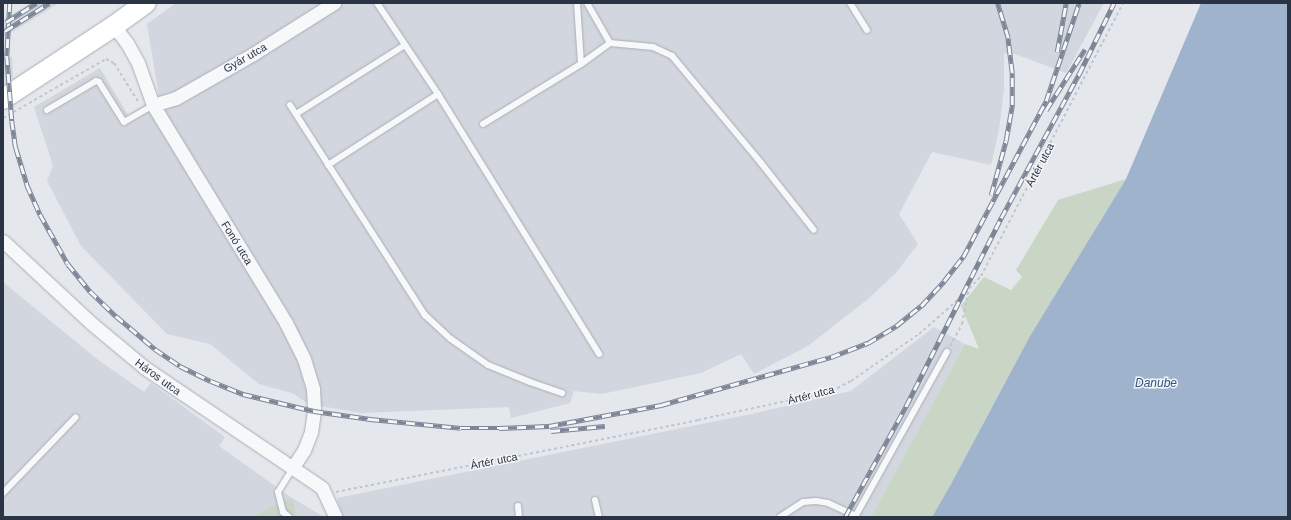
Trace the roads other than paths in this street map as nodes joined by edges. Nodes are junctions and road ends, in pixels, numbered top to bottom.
1 (146, 3) edge
2 (334, 3) edge
3 (377, 3) edge
4 (577, 3) edge
5 (587, 3) edge
6 (850, 3) edge
7 (114, 26) junction
8 (867, 30) dead end
9 (610, 43) junction
10 (405, 45) junction
11 (581, 64) junction
12 (438, 94) junction
13 (3, 99) edge
14 (153, 105) junction
15 (290, 105) dead end
16 (47, 110) dead end
17 (296, 114) junction
18 (484, 124) dead end
19 (328, 165) junction
20 (814, 230) dead end
21 (3, 241) edge
22 (947, 352) road end
23 (599, 354) dead end
24 (562, 393) dead end
25 (76, 417) dead end
26 (293, 467) junction
27 (3, 493) edge
28 (595, 500) dead end
29 (518, 506) dead end
30 (335, 516) edge
31 (856, 516) edge
32 (289, 517) edge
33 (519, 517) edge
34 (599, 517) edge
35 (780, 517) edge

1 - 7 main road
2 - 14 street, Gyár utca
3 - 10 lane
4 - 11 lane
5 - 9 lane
6 - 8 lane
7 - 13 main road
7 - 14 street, Fonó utca
9 - 11 lane
9 - 20 lane
10 - 12 lane
10 - 17 lane
11 - 18 lane
12 - 19 lane
12 - 23 lane
14 - 16 lane
14 - 26 street, Fonó utca
15 - 17 lane
17 - 19 lane
19 - 24 lane
21 - 26 street, Háros utca
22 - 31 lane
25 - 27 lane
26 - 30 street, Háros utca
26 - 32 lane
28 - 34 lane
29 - 33 lane
31 - 35 lane

